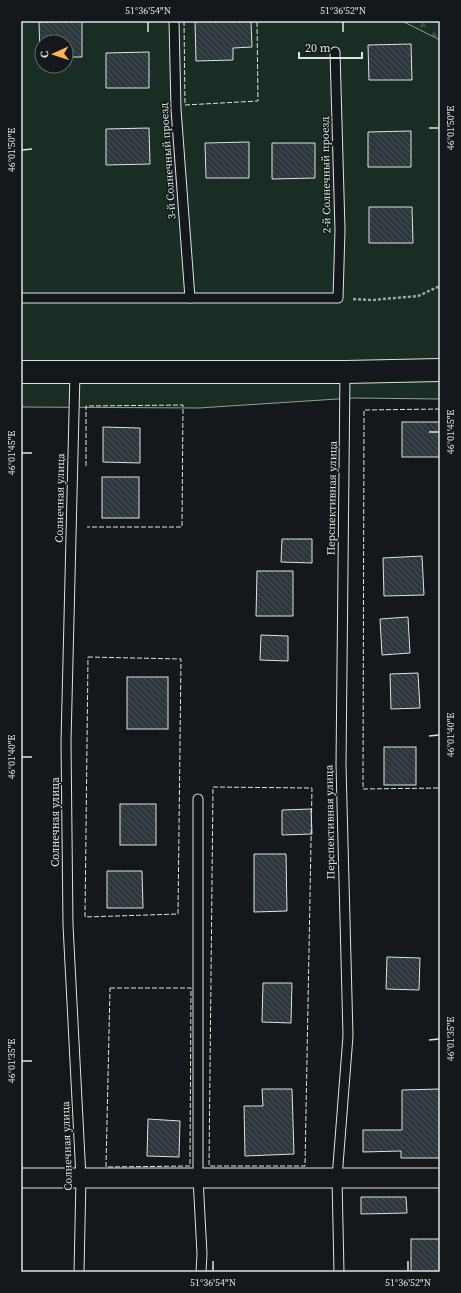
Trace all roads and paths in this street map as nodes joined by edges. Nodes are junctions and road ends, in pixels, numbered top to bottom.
1 (174, 21) edge
2 (335, 52) dead end
3 (440, 286) edge
4 (21, 298) edge
5 (190, 298) junction
6 (338, 298) junction
7 (440, 370) edge
8 (21, 372) edge
9 (75, 372) junction
10 (345, 372) junction
11 (198, 798) dead end
12 (21, 1178) edge
13 (81, 1178) junction
14 (198, 1178) junction
15 (337, 1178) junction
16 (440, 1178) edge
17 (79, 1272) edge
18 (201, 1272) edge
19 (339, 1272) edge

1 - 5 lane, 3-й Солнечный проезд
2 - 6 lane, 2-й Солнечный проезд
3 - 6 path
4 - 5 lane
5 - 6 lane
7 - 10 main road
8 - 9 main road
9 - 10 main road
9 - 13 lane, Солнечная улица
10 - 15 lane, Перспективная улица
11 - 14 lane
12 - 13 street
13 - 14 street
13 - 17 lane, Солнечная улица
14 - 15 street
14 - 18 lane
15 - 16 street
15 - 19 lane, Перспективная улица

